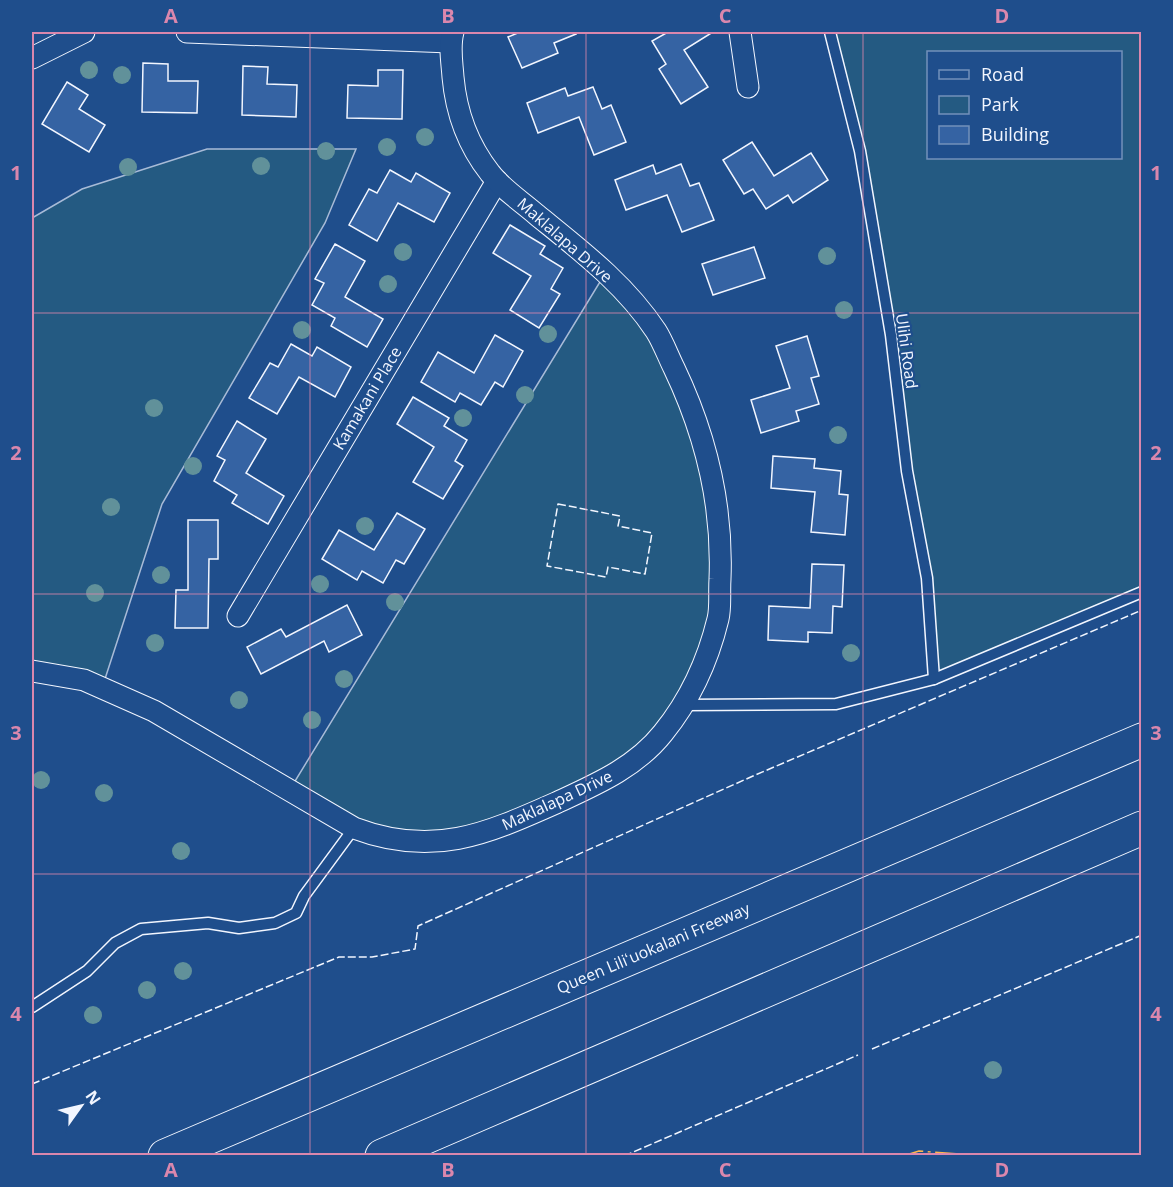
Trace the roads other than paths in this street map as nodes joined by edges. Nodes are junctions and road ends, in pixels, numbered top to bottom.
1 (84, 32) edge
2 (187, 32) edge
3 (740, 32) edge
4 (830, 32) edge
5 (452, 37) edge
6 (32, 58) edge
7 (748, 87) dead end
8 (497, 181) junction
9 (1142, 592) edge
10 (238, 616) dead end
11 (32, 671) edge
12 (934, 679) junction
13 (683, 705) junction
14 (1142, 740) edge
15 (354, 828) junction
16 (1142, 828) edge
17 (32, 1007) edge
18 (165, 1155) edge
19 (382, 1155) edge

1 - 6 street
2 - 5 street
3 - 7 street
4 - 12 lane, Ulihi Road
5 - 8 street, Maklalapa Drive
8 - 10 street, Kamakani Place
8 - 13 street, Maklalapa Drive
9 - 12 lane
11 - 15 street, Maklalapa Drive
12 - 13 lane
13 - 15 street, Maklalapa Drive
14 - 18 highway, Queen Liliʻuokalani Freeway
15 - 17 lane
16 - 19 highway

